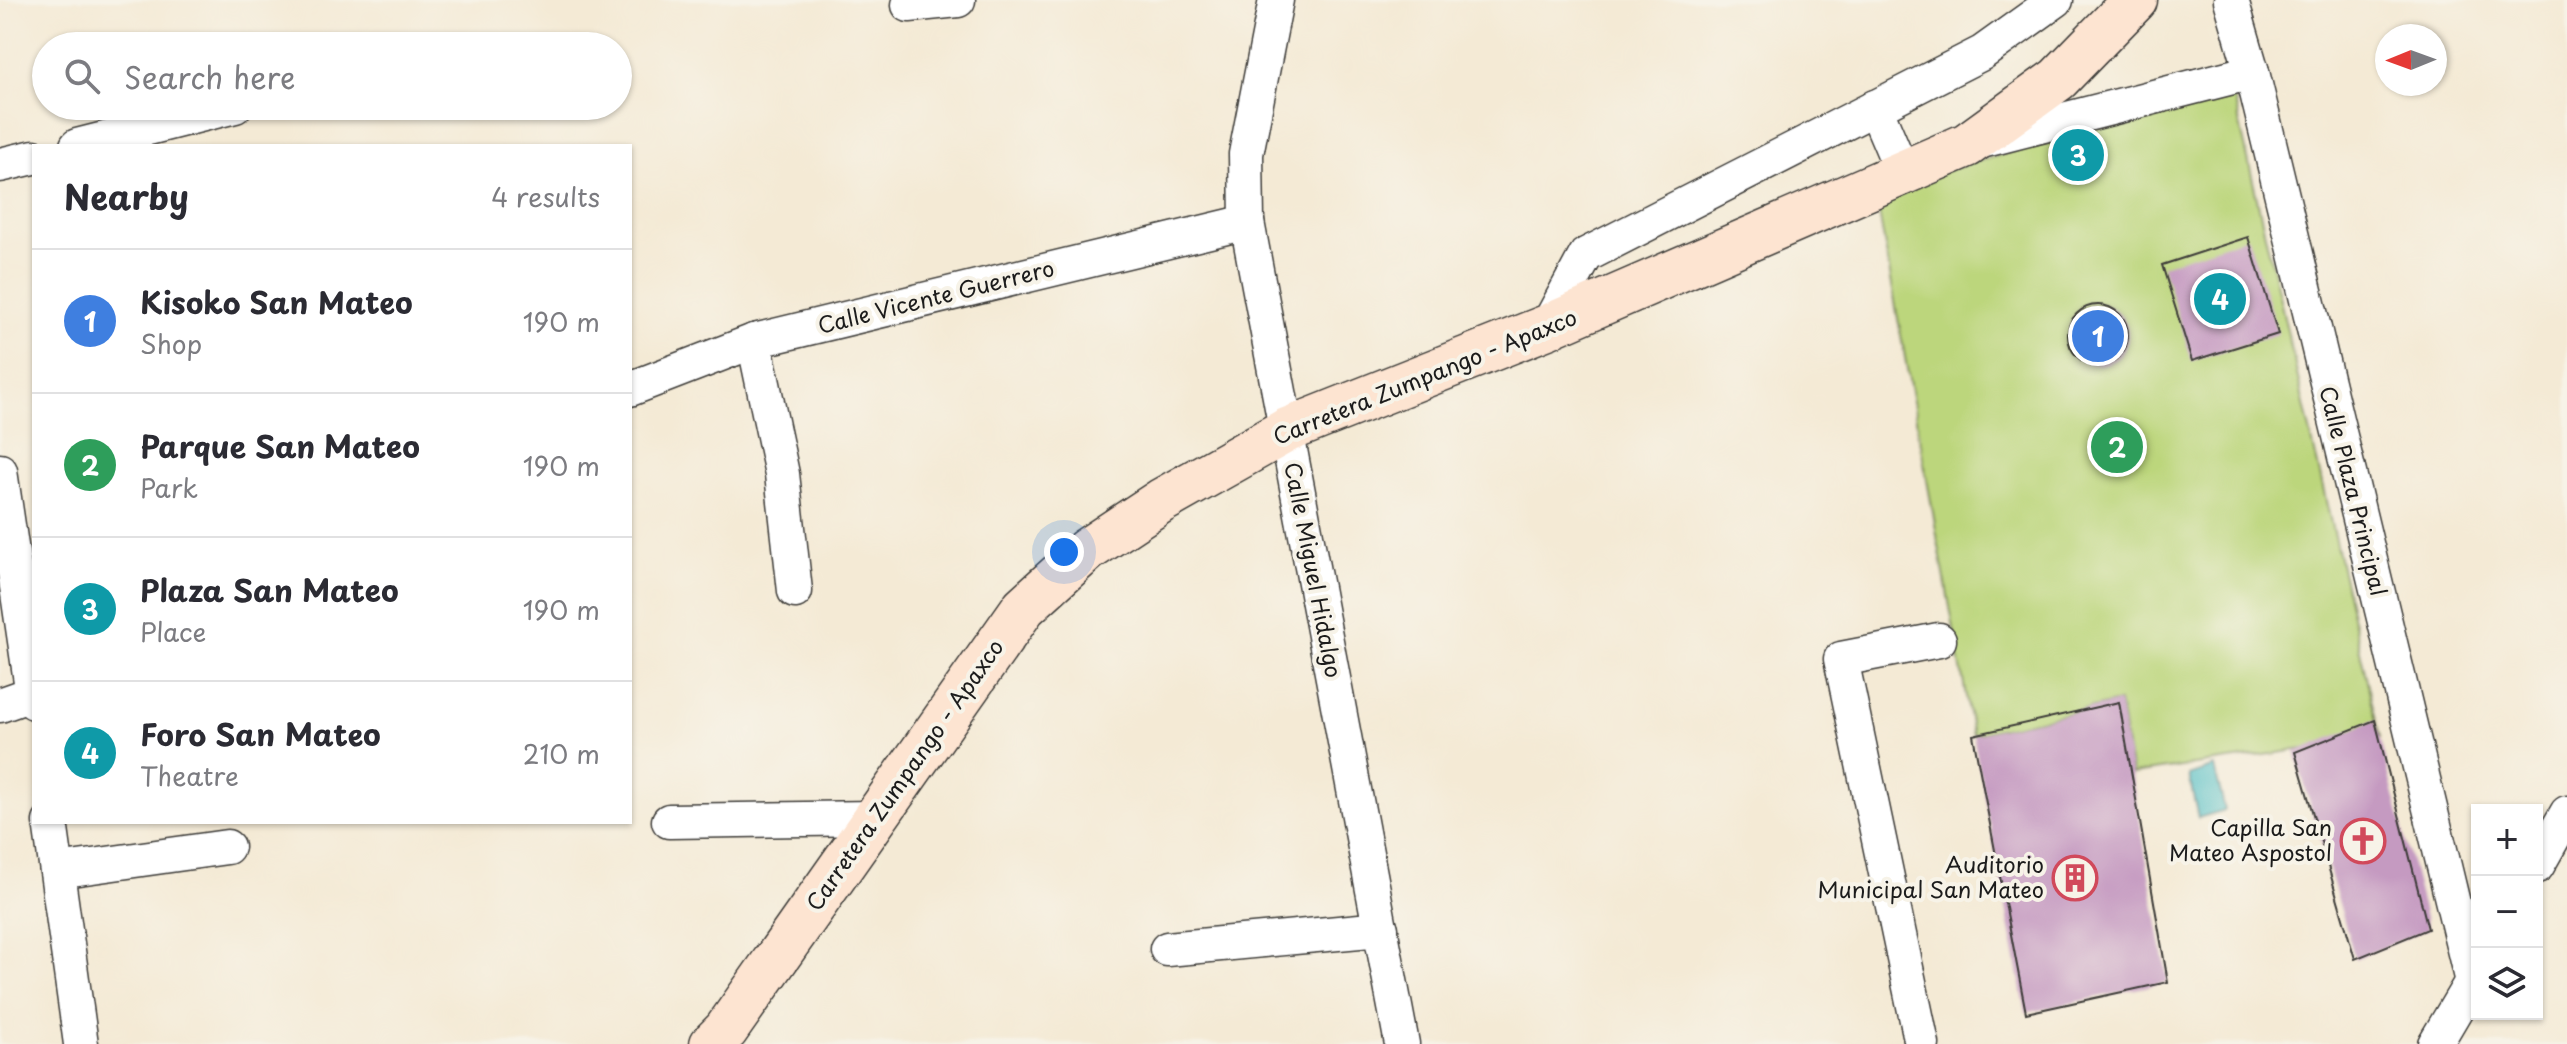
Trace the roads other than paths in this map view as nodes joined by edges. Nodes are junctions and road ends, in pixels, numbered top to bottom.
1 (958, 0) edge
2 (1276, 0) edge
3 (2056, 0) edge
4 (2135, 0) edge
5 (2231, 0) edge
6 (909, 5) dead end
7 (2252, 72) junction
8 (1875, 107) junction
9 (180, 120) edge
10 (85, 144) edge
11 (1967, 145) junction
12 (32, 157) edge
13 (0, 165) edge
14 (1903, 173) junction
15 (1247, 222) junction
16 (1547, 327) junction
17 (754, 341) junction
18 (632, 388) edge
19 (1287, 430) junction
20 (0, 471) edge
21 (795, 591) dead end
22 (1939, 640) dead end
23 (32, 683) edge
24 (32, 697) edge
25 (0, 705) edge
26 (2567, 813) edge
27 (874, 818) junction
28 (669, 821) dead end
29 (50, 824) edge
30 (227, 847) dead end
31 (2543, 855) edge
32 (57, 871) junction
33 (1381, 929) junction
34 (1167, 949) dead end
35 (2471, 966) edge
36 (2471, 983) edge
37 (81, 1044) edge
38 (712, 1044) edge
39 (1402, 1044) edge
40 (1922, 1044) edge
41 (2435, 1044) edge

1 - 6 street
2 - 15 street, Calle Miguel Hidalgo
3 - 8 street
4 - 11 main road, Carretera Zumpango - Apaxco
5 - 7 street, Calle Plaza Principal
7 - 11 street
7 - 35 street, Calle Plaza Principal
8 - 14 street
8 - 16 street
9 - 10 street
11 - 14 main road, Carretera Zumpango - Apaxco
12 - 13 street
14 - 16 main road, Carretera Zumpango - Apaxco
15 - 17 street, Calle Vicente Guerrero
15 - 19 street, Calle Miguel Hidalgo
16 - 19 main road, Carretera Zumpango - Apaxco
17 - 18 street, Calle Vicente Guerrero
17 - 21 street
19 - 27 main road, Carretera Zumpango - Apaxco
19 - 33 street, Calle Miguel Hidalgo
20 - 23 street
22 - 40 street
24 - 25 street
26 - 31 street
27 - 28 street
27 - 38 main road, Carretera Zumpango - Apaxco
29 - 32 street
30 - 32 street
32 - 37 street
33 - 34 street
33 - 39 street, Calle Miguel Hidalgo
36 - 41 street

